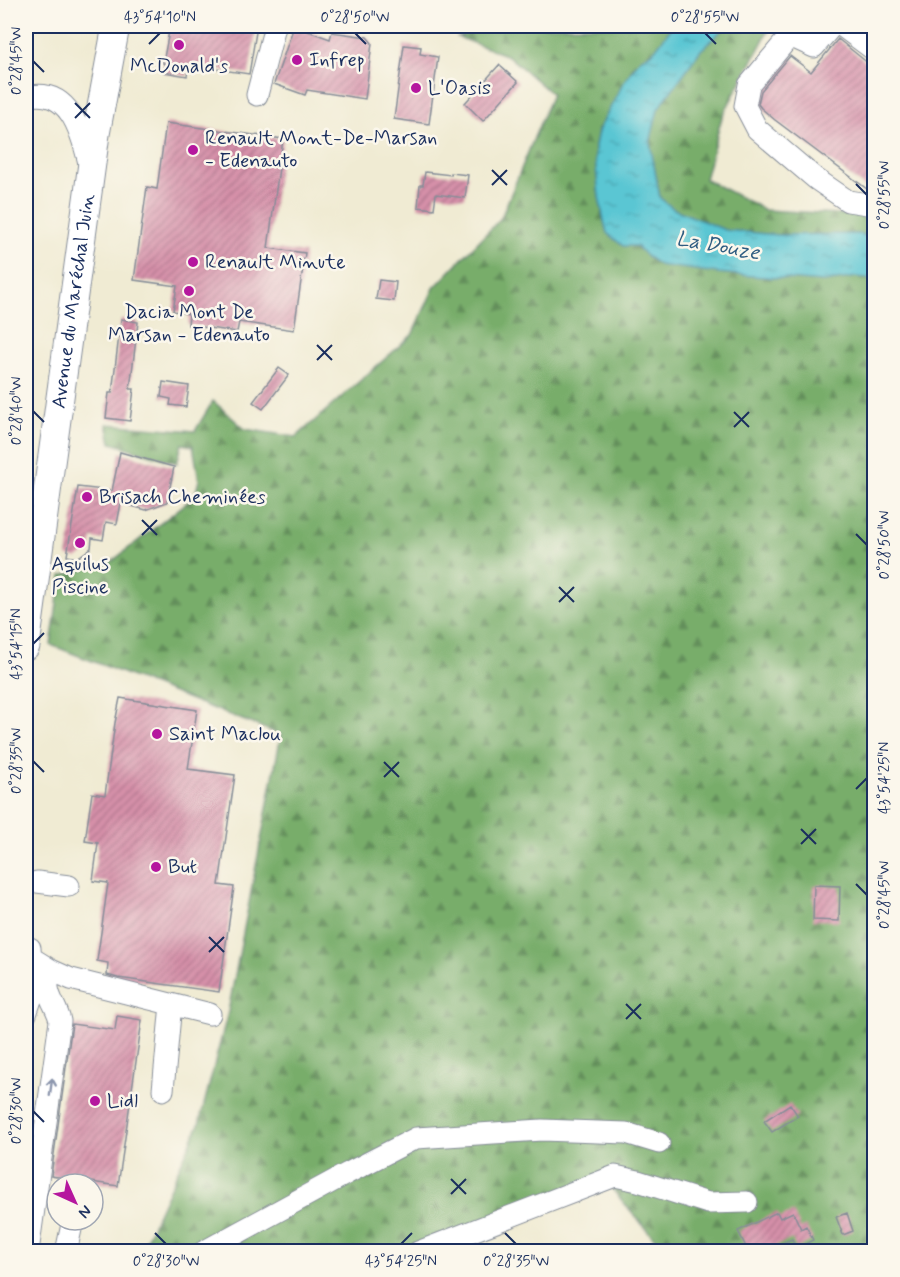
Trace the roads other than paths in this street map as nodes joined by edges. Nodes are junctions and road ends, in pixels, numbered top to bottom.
1 (103, 26) edge
2 (116, 26) edge
3 (275, 26) edge
4 (832, 26) edge
5 (843, 26) edge
6 (874, 50) edge
7 (26, 82) edge
8 (257, 95) dead end
9 (36, 97) edge
10 (96, 134) junction
11 (91, 172) junction
12 (874, 205) edge
13 (26, 646) edge
14 (37, 882) dead end
15 (69, 886) dead end
16 (32, 962) edge
17 (171, 1004) junction
18 (26, 1014) edge
19 (210, 1014) dead end
20 (163, 1090) dead end
21 (659, 1143) dead end
22 (40, 1187) edge
23 (747, 1202) dead end
24 (70, 1232) edge
25 (28, 1251) edge
26 (66, 1251) edge
27 (203, 1251) edge
28 (418, 1251) edge

1 - 10 main road, Avenue du Maréchal Juin
2 - 10 main road, Avenue du Maréchal Juin
3 - 8 street
4 - 12 street
5 - 6 street
7 - 9 street
9 - 11 street
10 - 11 main road, Avenue du Maréchal Juin
11 - 13 main road, Avenue du Maréchal Juin
14 - 15 street
16 - 17 street
16 - 18 street
22 -> 16 street
17 - 19 street
17 - 20 street
21 - 27 street
22 - 25 street
23 - 28 street
24 - 26 street

